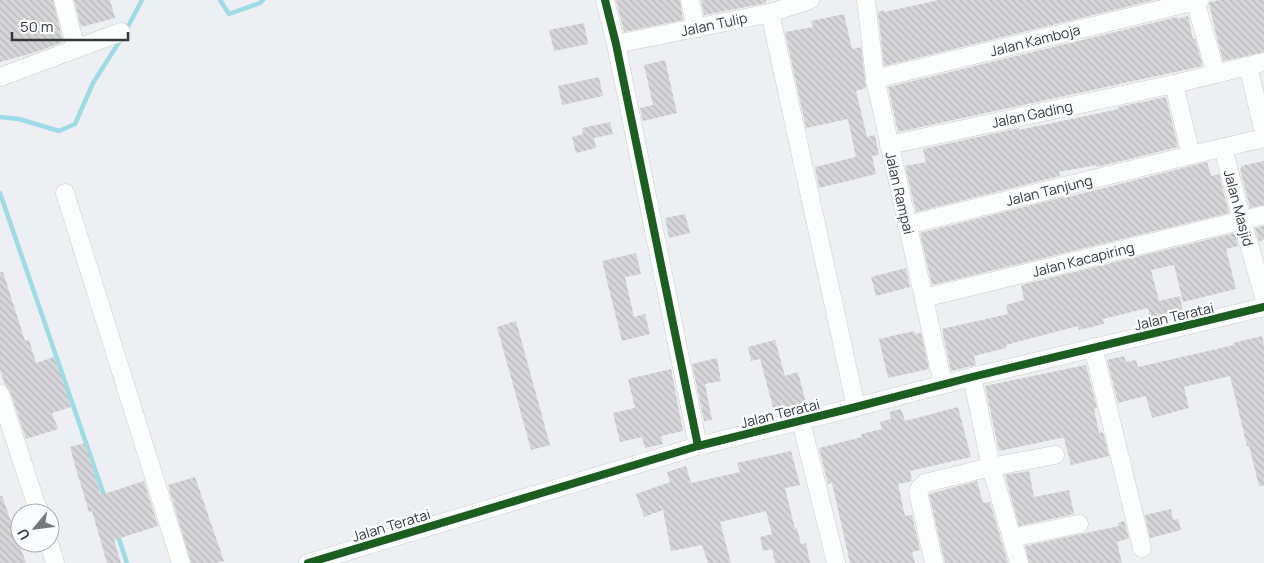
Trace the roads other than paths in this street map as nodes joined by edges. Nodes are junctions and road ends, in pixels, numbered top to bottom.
1 (64, 0) edge
2 (605, 0) edge
3 (690, 0) edge
4 (810, 0) edge
5 (866, 0) edge
6 (1197, 0) edge
7 (770, 12) junction
8 (696, 28) junction
9 (121, 32) dead end
10 (616, 44) junction
11 (76, 48) junction
12 (1256, 64) edge
13 (1216, 74) junction
14 (0, 77) edge
15 (875, 80) junction
16 (1174, 84) junction
17 (1264, 133) edge
18 (1264, 138) edge
19 (889, 145) junction
20 (1224, 148) junction
21 (1191, 155) junction
22 (65, 193) dead end
23 (1264, 214) edge
24 (1242, 220) junction
25 (907, 225) junction
26 (1264, 297) edge
27 (924, 298) junction
28 (1264, 307) edge
29 (1093, 347) junction
30 (972, 377) junction
31 (943, 384) junction
32 (0, 394) edge
33 (856, 407) junction
34 (801, 421) junction
35 (698, 446) junction
36 (1055, 455) dead end
37 (991, 467) junction
38 (36, 503) edge
39 (1078, 524) dead end
40 (1012, 538) junction
41 (1142, 548) dead end
42 (181, 563) edge
43 (308, 563) edge
44 (836, 563) edge
45 (934, 563) edge
46 (1019, 563) edge

1 - 11 street
2 - 10 street
3 - 8 street
4 - 7 street, Jalan Tulip
5 - 15 street, Jalan Rampai
6 - 13 street
6 - 15 street, Jalan Kamboja
7 - 8 street, Jalan Tulip
7 - 33 street
8 - 10 street, Jalan Tulip
9 - 11 street
10 - 35 street
11 - 14 street
12 - 13 street, Jalan Gading
12 - 17 street
13 - 16 street, Jalan Gading
15 - 19 street, Jalan Rampai
16 - 19 street, Jalan Gading
16 - 21 street
18 - 20 street, Jalan Tanjung
19 - 25 street, Jalan Rampai
20 - 21 street, Jalan Tanjung
20 - 24 street, Jalan Masjid
21 - 25 street, Jalan Tanjung
22 - 42 street
23 - 24 street, Jalan Kacapiring
24 - 26 street, Jalan Masjid
24 - 27 street, Jalan Kacapiring
25 - 27 street, Jalan Rampai
27 - 31 street, Jalan Rampai
28 - 29 street, Jalan Teratai
29 - 30 street, Jalan Teratai
29 - 41 street
30 - 31 street, Jalan Teratai
30 - 37 street
31 - 33 street, Jalan Teratai
32 - 38 street
33 - 34 street, Jalan Teratai
34 - 35 street, Jalan Teratai
34 - 44 street
35 - 43 street, Jalan Teratai
36 - 37 street
37 - 40 street
37 - 45 street
39 - 40 street
40 - 46 street

